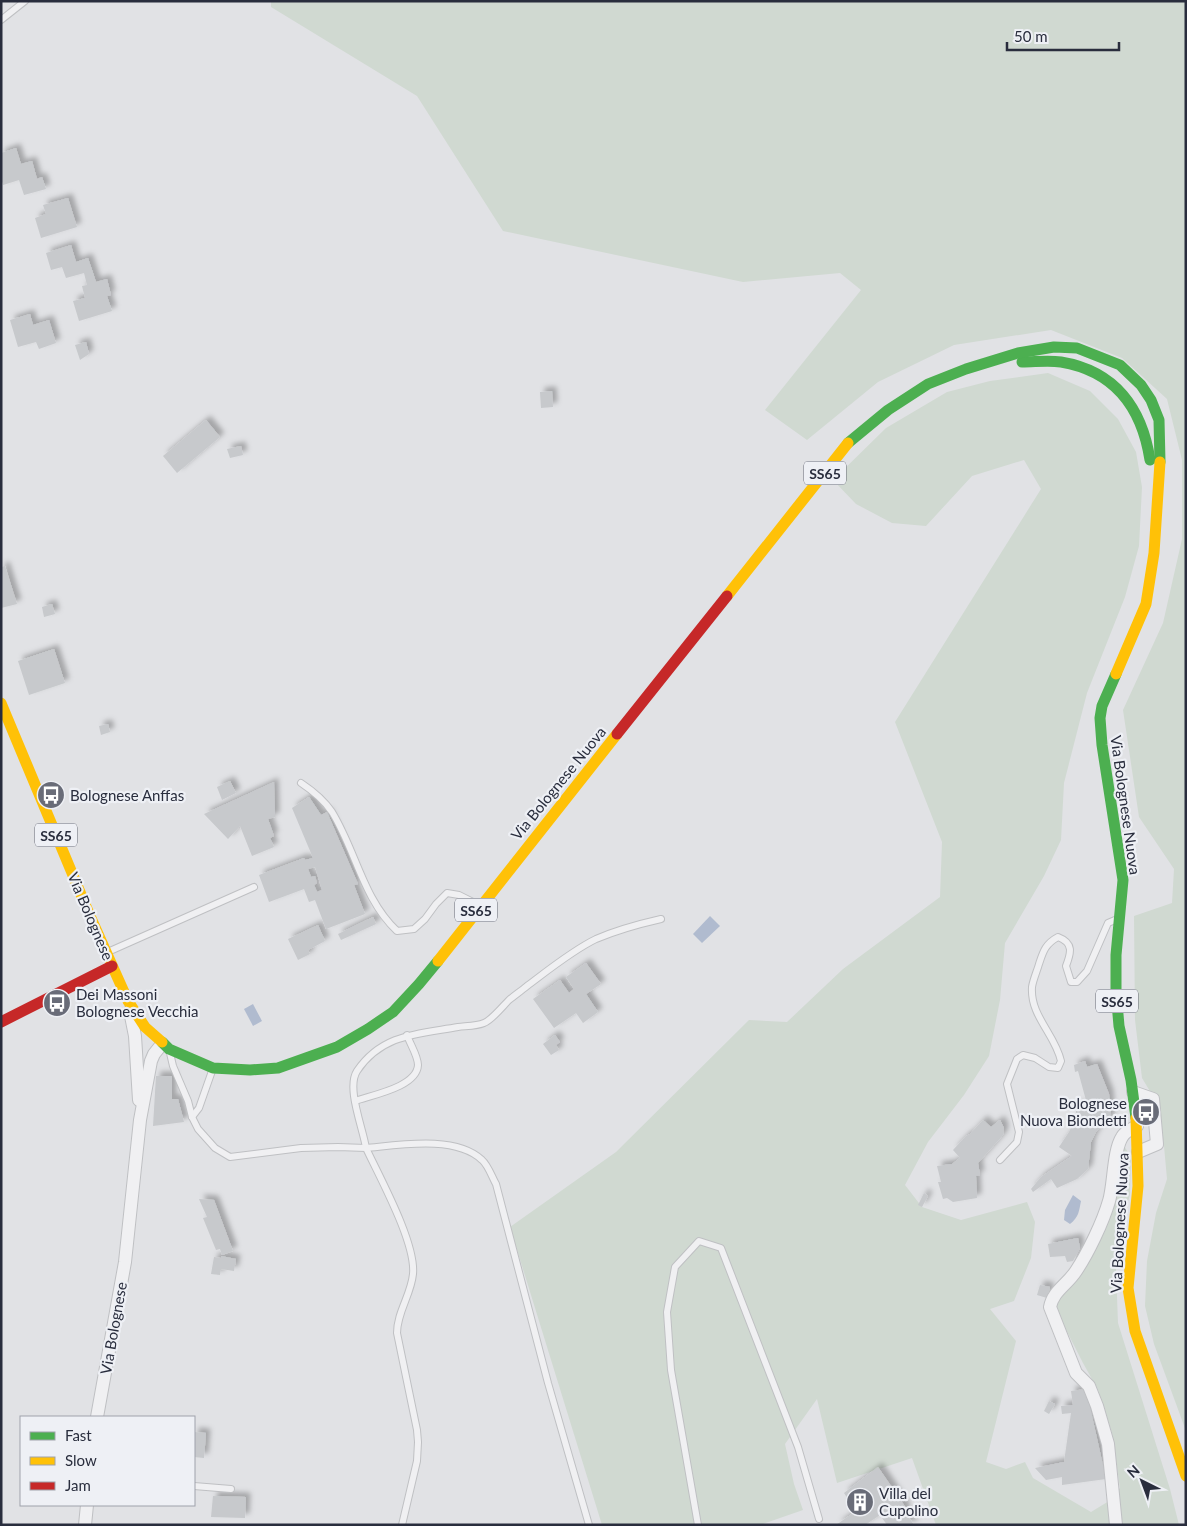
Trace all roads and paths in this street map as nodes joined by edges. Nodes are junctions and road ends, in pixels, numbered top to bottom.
1 (25, 1) edge
2 (1, 20) edge
3 (966, 369) junction
4 (1155, 527) junction
5 (1, 703) edge
6 (301, 783) dead end
7 (254, 887) dead end
8 (480, 905) junction
9 (661, 919) dead end
10 (1119, 919) junction
11 (106, 953) junction
12 (112, 966) junction
13 (128, 1001) junction
14 (1, 1022) edge
15 (407, 1035) junction
16 (136, 1049) junction
17 (162, 1049) junction
18 (212, 1068) junction
19 (1132, 1092) junction
20 (355, 1101) junction
21 (192, 1118) junction
22 (140, 1120) junction
23 (1137, 1126) junction
24 (366, 1148) junction
25 (1138, 1152) junction
26 (1000, 1160) dead end
27 (97, 1416) edge
28 (1186, 1476) edge
29 (195, 1486) edge
30 (231, 1489) dead end
31 (87, 1506) edge
32 (819, 1519) dead end
33 (85, 1525) edge
34 (402, 1525) edge
35 (589, 1525) edge
36 (698, 1525) edge
37 (1116, 1525) edge

1 - 2 lane
3 - 4 main road, Via Bolognese Nuova / SS65
3 - 4 main road, Via Bolognese Nuova / SS65
3 - 8 main road, Via Bolognese Nuova / SS65
4 - 10 main road, Via Bolognese Nuova / SS65
5 - 11 main road, Via Bolognese / SS65
6 - 8 lane
7 - 11 lane
8 - 18 main road, Via Bolognese Nuova / SS65
9 - 15 lane
10 - 19 main road, Via Bolognese Nuova / SS65
10 - 26 lane
11 - 12 main road, Via Bolognese / SS65
12 - 13 main road, Via Bolognese / SS65
12 - 14 main road
13 - 16 street, Via Bolognese
13 - 17 main road, Via Bolognese Nuova / SS65
15 - 20 lane
15 - 20 lane
16 - 17 street
16 - 22 street, Via Bolognese
17 - 18 main road, Via Bolognese Nuova / SS65
17 - 21 lane
17 - 22 street, Via Bolognese
18 - 21 lane
19 - 23 main road, Via Bolognese Nuova / SS65
19 - 25 street
20 - 24 lane
21 - 24 lane
22 - 27 street, Via Bolognese
23 - 25 main road, Via Bolognese Nuova / SS65
23 - 37 street
24 - 34 lane
24 - 35 lane
25 - 28 main road, Via Bolognese Nuova / SS65
29 - 30 lane
31 - 33 street
32 - 36 lane

